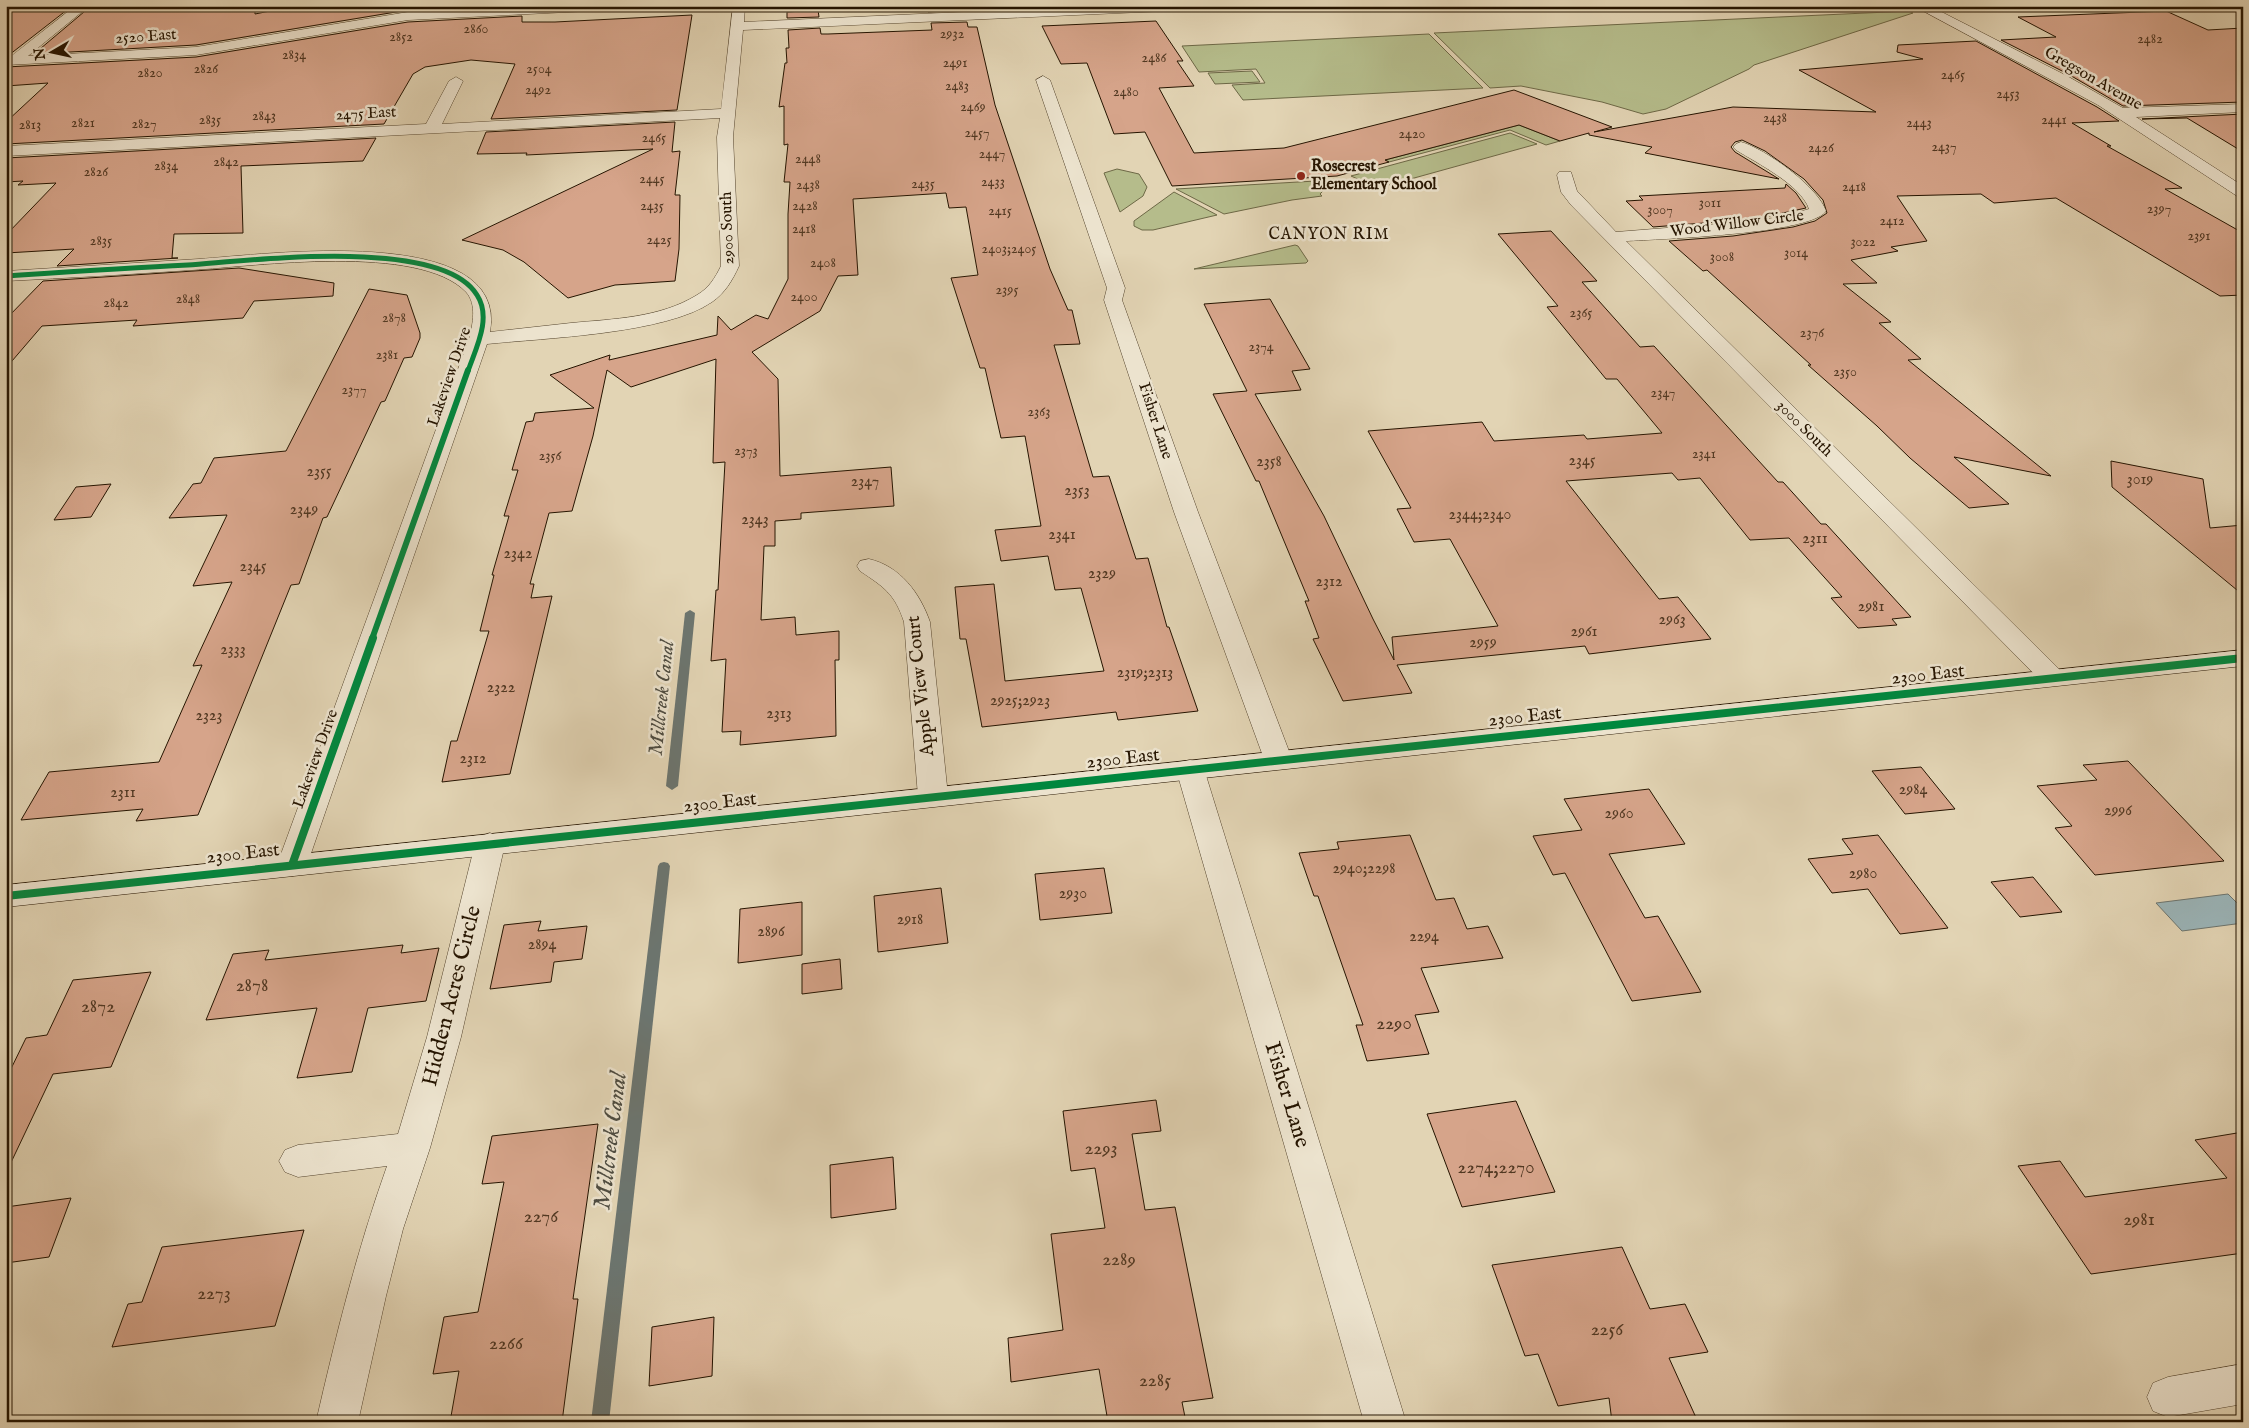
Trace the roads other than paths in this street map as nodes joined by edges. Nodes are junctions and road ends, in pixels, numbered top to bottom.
1 (83, 6) edge
2 (608, 6) edge
3 (739, 6) edge
4 (1186, 6) edge
5 (1920, 6) edge
6 (1005, 10) edge
7 (737, 26) junction
8 (10, 61) edge
9 (1043, 80) dead end
10 (456, 82) dead end
11 (2243, 108) edge
12 (728, 113) junction
13 (2119, 113) junction
14 (432, 128) junction
15 (1741, 147) dead end
16 (6, 151) edge
17 (1565, 175) dead end
18 (2243, 193) edge
19 (1612, 237) junction
20 (6, 276) edge
21 (479, 339) junction
22 (869, 566) dead end
23 (2243, 658) edge
24 (2053, 678) junction
25 (1278, 760) junction
26 (1190, 769) junction
27 (933, 796) junction
28 (490, 844) junction
29 (292, 865) junction
30 (6, 896) edge
31 (412, 1148) junction
32 (298, 1161) dead end
33 (2243, 1384) edge
34 (2168, 1397) dead end
35 (338, 1422) edge
36 (1385, 1422) edge

1 - 8 street
2 - 8 street, 2520 East
3 - 7 street, 2900 South
4 - 6 street
5 - 13 street, Gregson Avenue
6 - 7 street
7 - 12 street, 2900 South
9 - 25 street, Fisher Lane
10 - 14 street
11 - 13 street
12 - 14 street, 2475 East
12 - 21 street, 2900 South
13 - 18 street, Gregson Avenue
14 - 16 street, 2475 East
15 - 19 street, Wood Willow Circle
17 - 19 street, 3000 South
19 - 24 street, 3000 South
20 - 21 street, Lakeview Drive
21 - 29 street, Lakeview Drive
22 - 27 street, Apple View Court
23 - 24 street, 2300 East
24 - 25 street, 2300 East
25 - 26 street, 2300 East
26 - 27 street, 2300 East
26 - 36 street, Fisher Lane
27 - 28 street, 2300 East
28 - 29 street, 2300 East
28 - 31 street, Hidden Acres Circle
29 - 30 street, 2300 East
31 - 32 street
31 - 35 street, Hidden Acres Circle
33 - 34 street

